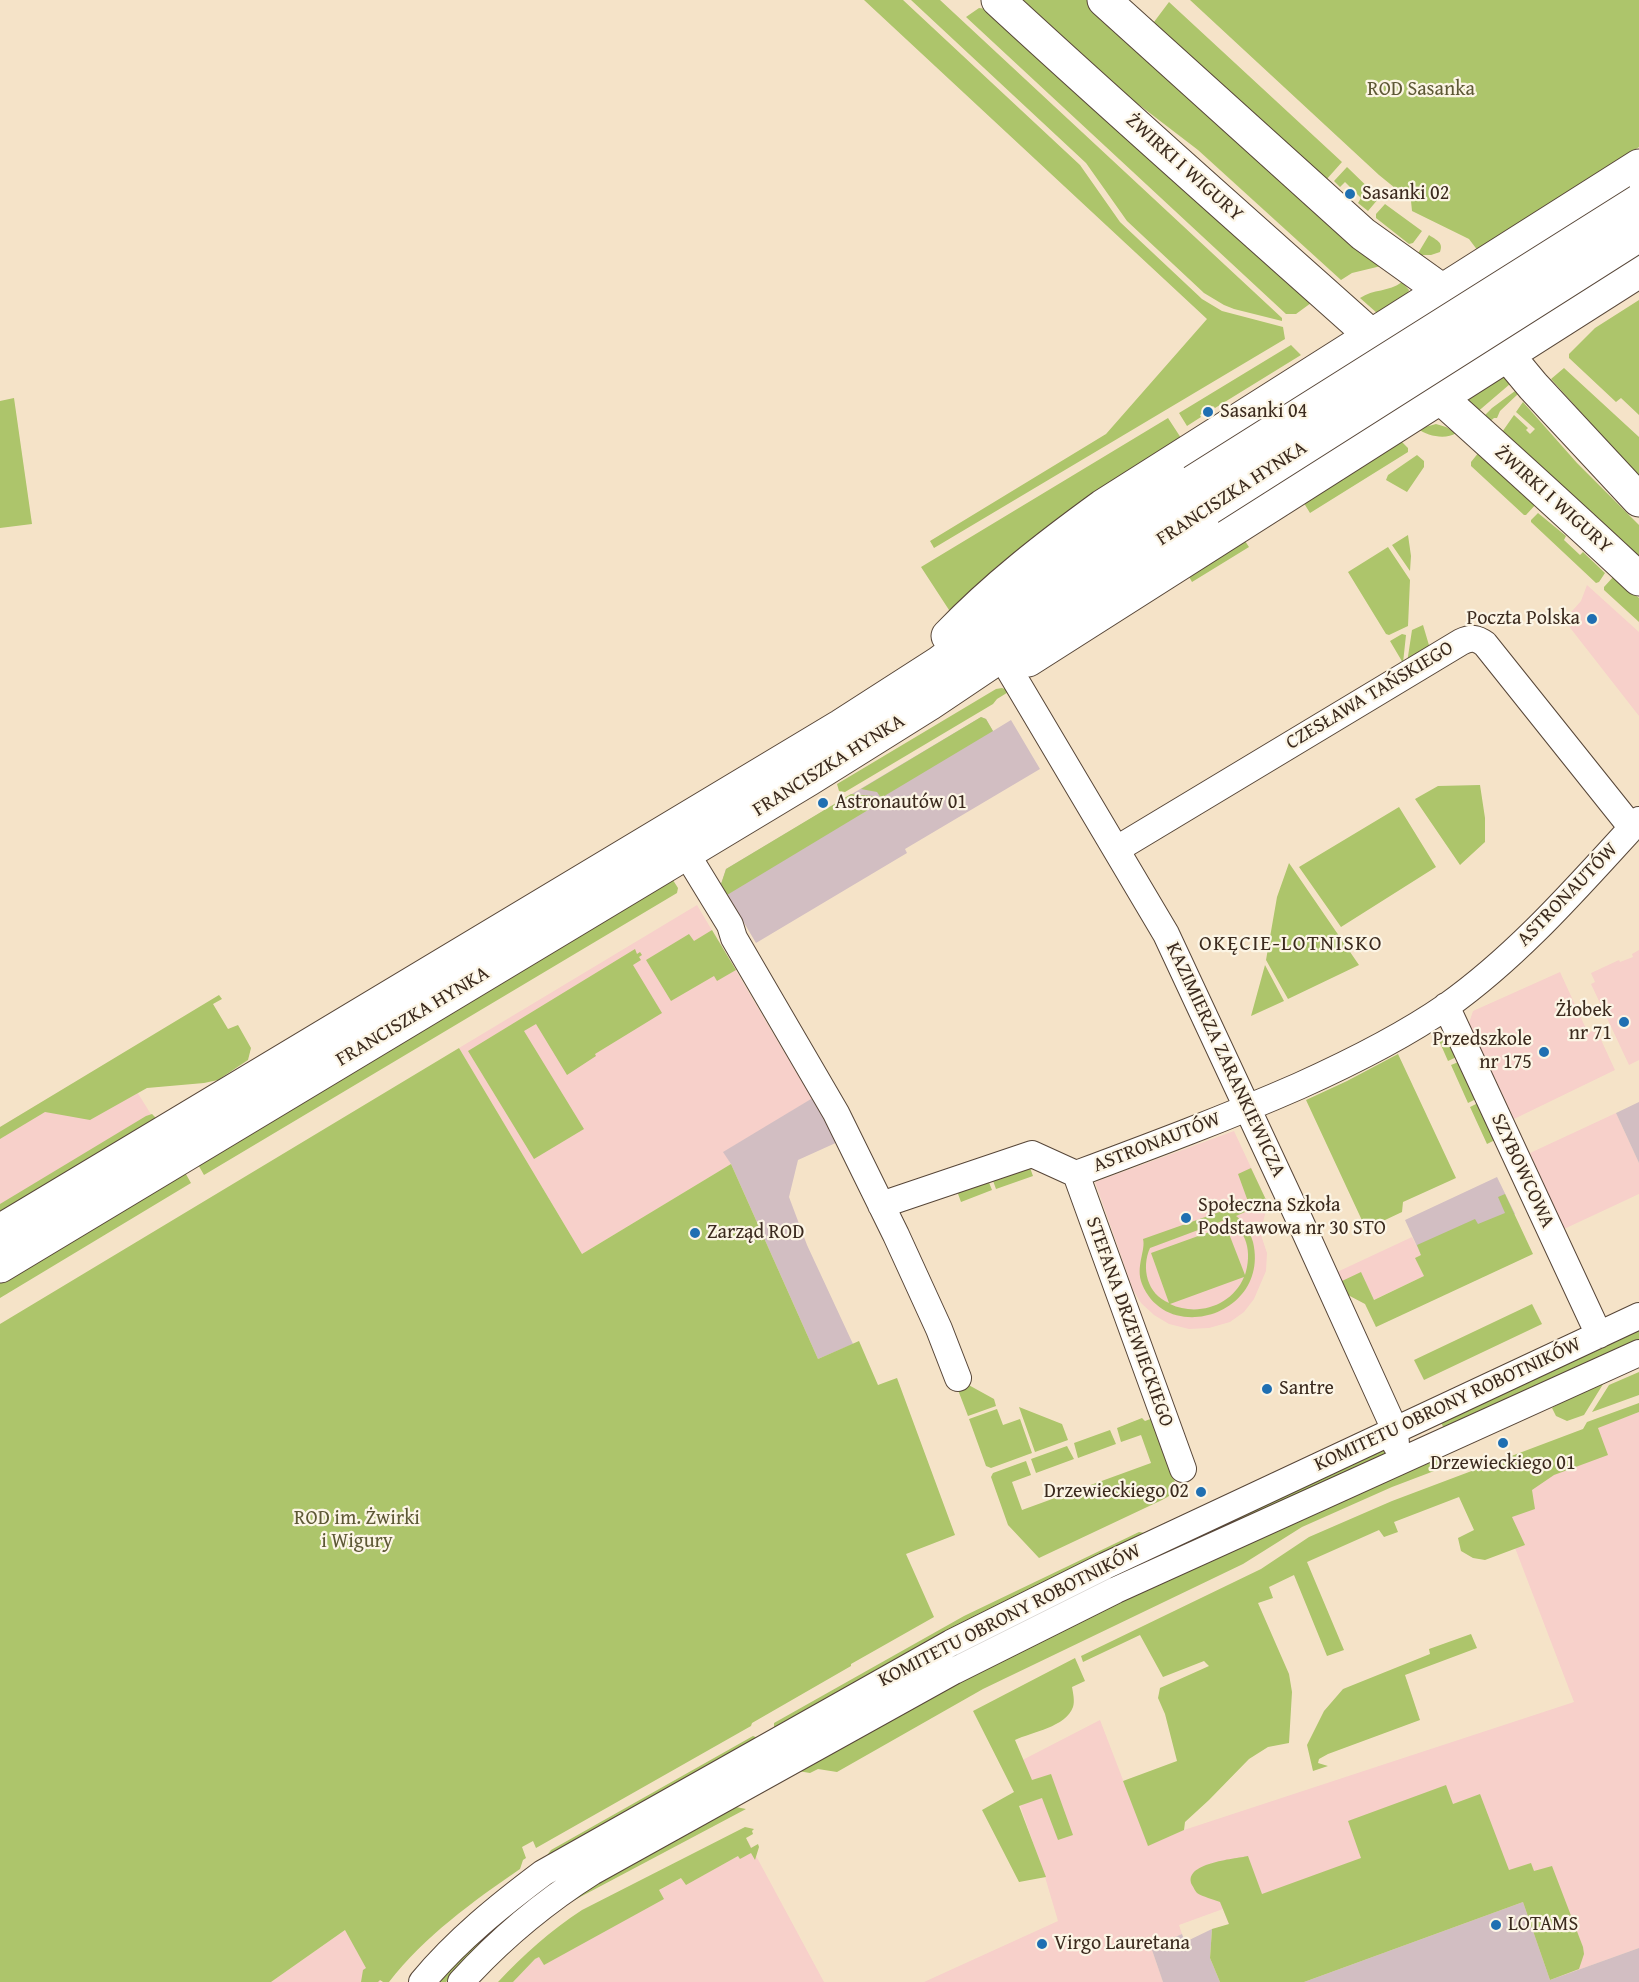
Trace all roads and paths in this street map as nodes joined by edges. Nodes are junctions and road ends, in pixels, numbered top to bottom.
1 (998, 0) edge
2 (1104, 0) edge
3 (1639, 166) edge
4 (1639, 201) edge
5 (1639, 235) edge
6 (1639, 271) edge
7 (1443, 291) junction
8 (1371, 336) junction
9 (1507, 355) junction
10 (1439, 398) junction
11 (1201, 495) junction
12 (1639, 500) edge
13 (1639, 579) edge
14 (1010, 671) junction
15 (895, 692) junction
16 (929, 704) junction
17 (1636, 824) edge
18 (1117, 849) junction
19 (686, 853) junction
20 (1446, 1006) junction
21 (1248, 1108) junction
22 (1076, 1174) junction
23 (881, 1205) junction
24 (0, 1231) edge
25 (0, 1266) edge
26 (1639, 1316) edge
27 (1599, 1335) junction
28 (1639, 1353) edge
29 (958, 1377) dead end
30 (1395, 1430) junction
31 (1389, 1466) junction
32 (1183, 1469) dead end
33 (422, 1982) edge
34 (461, 1982) edge

1 - 8 main road, ŻWIRKI I WIGURY
2 - 7 main road
3 - 7 main road
4 - 11 main road, FRANCISZKA HYNKA, bridge
5 - 11 main road, FRANCISZKA HYNKA, bridge
6 - 9 main road
7 - 8 main road
7 - 9 main road
8 - 10 main road, ŻWIRKI I WIGURY
8 - 15 main road
9 - 10 main road
9 - 12 main road
10 - 13 main road, ŻWIRKI I WIGURY
10 - 14 main road
11 - 15 main road, FRANCISZKA HYNKA
11 - 16 main road, FRANCISZKA HYNKA
14 - 16 main road
14 - 18 street, KAZIMIERZA ZARANKIEWICZA
15 - 24 main road, FRANCISZKA HYNKA
16 - 19 main road, FRANCISZKA HYNKA
17 - 18 street, CZESŁAWA TAŃSKIEGO
17 - 20 street, ASTRONAUTÓW
18 - 21 street, KAZIMIERZA ZARANKIEWICZA
19 - 23 street
19 - 25 main road, FRANCISZKA HYNKA
20 - 21 street, ASTRONAUTÓW
20 - 27 street, SZYBOWCOWA
21 - 22 street, ASTRONAUTÓW
21 - 30 street, KAZIMIERZA ZARANKIEWICZA
22 - 23 street, ASTRONAUTÓW
22 - 32 street, STEFANA DRZEWIECKIEGO
23 - 29 street
26 - 27 street, KOMITETU OBRONY ROBOTNIKÓW
27 - 30 street, KOMITETU OBRONY ROBOTNIKÓW
28 - 31 street, KOMITETU OBRONY ROBOTNIKÓW
30 - 31 street, KAZIMIERZA ZARANKIEWICZA
30 - 33 street, KOMITETU OBRONY ROBOTNIKÓW
31 - 34 street, KOMITETU OBRONY ROBOTNIKÓW

